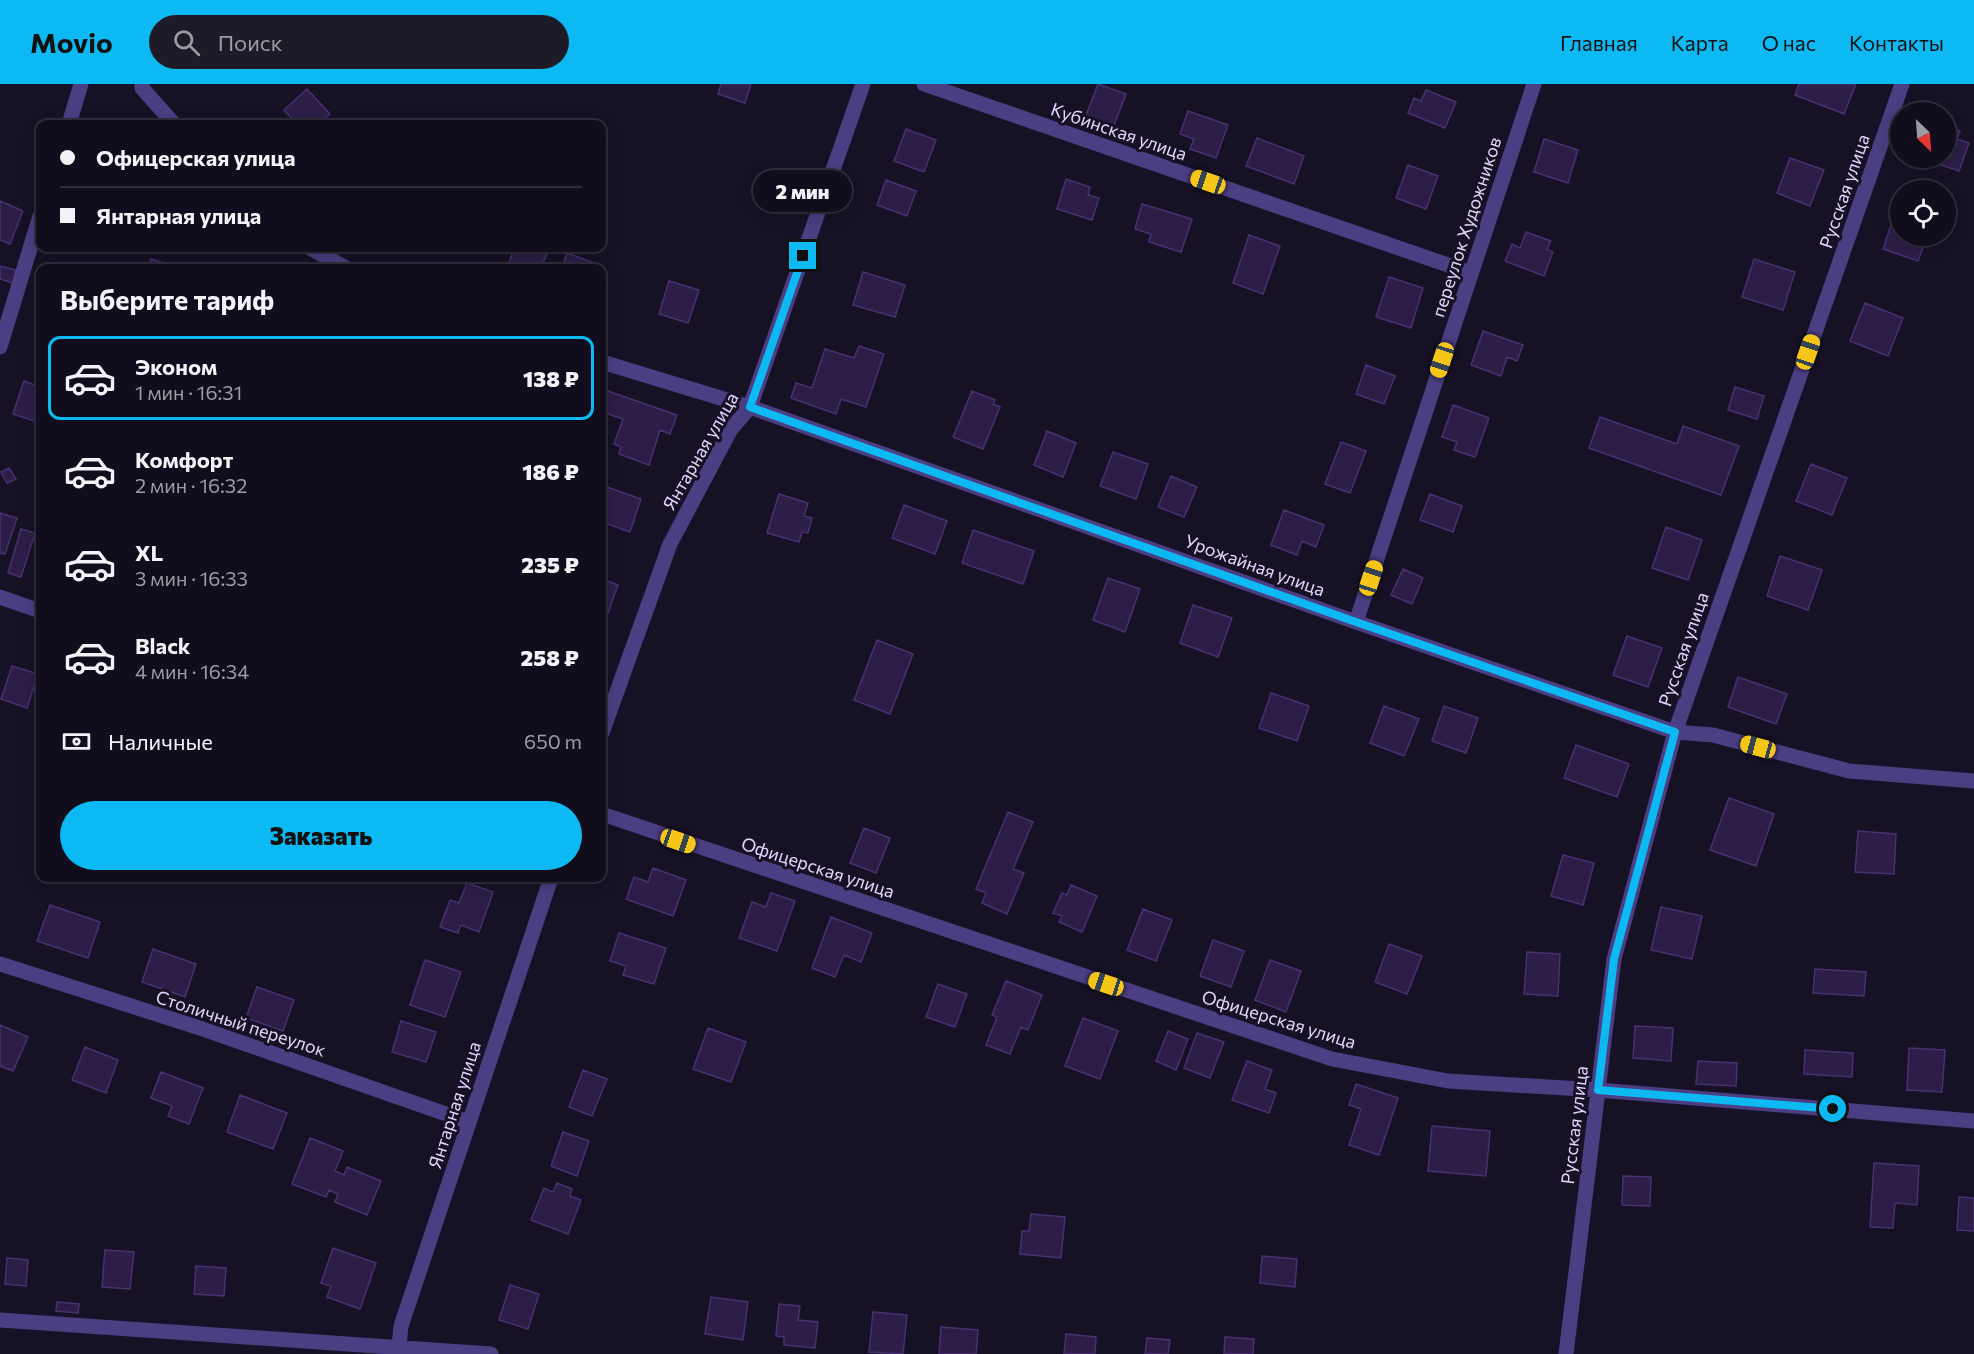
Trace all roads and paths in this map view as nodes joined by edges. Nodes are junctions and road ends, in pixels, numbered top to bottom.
1 (81, 84) edge
2 (142, 84) edge
3 (862, 84) edge
4 (924, 84) edge
5 (1534, 84) edge
6 (1902, 84) edge
7 (70, 120) edge
8 (170, 120) edge
9 (36, 229) edge
10 (316, 252) edge
11 (339, 264) edge
12 (1471, 273) junction
13 (0, 346) edge
14 (606, 363) edge
15 (750, 407) junction
16 (0, 597) edge
17 (36, 610) edge
18 (1356, 622) junction
19 (606, 722) edge
20 (1675, 732) junction
21 (1974, 781) edge
22 (606, 815) edge
23 (550, 882) edge
24 (0, 964) edge
25 (1598, 1090) junction
26 (1974, 1121) edge
27 (469, 1122) junction
28 (0, 1320) edge
29 (404, 1349) edge
30 (491, 1354) edge
31 (1566, 1354) edge

1 - 7 street
2 - 8 street
3 - 15 street, Янтарная улица
4 - 12 street, Кубинская улица
5 - 12 street, переулок Художников
6 - 20 street, Русская улица
9 - 13 street
10 - 11 street
12 - 18 street, переулок Художников
14 - 15 street, Урожайная улица
15 - 18 street, Урожайная улица
15 - 19 street, Янтарная улица
16 - 17 street
18 - 20 street, Урожайная улица
20 - 21 street, Урожайная улица
20 - 25 street, Русская улица
22 - 25 street, Офицерская улица
23 - 27 street, Янтарная улица
24 - 27 street, Столичный переулок
25 - 26 street, Офицерская улица
25 - 31 street, Русская улица
27 - 29 street, Янтарная улица
28 - 29 street
29 - 30 street

